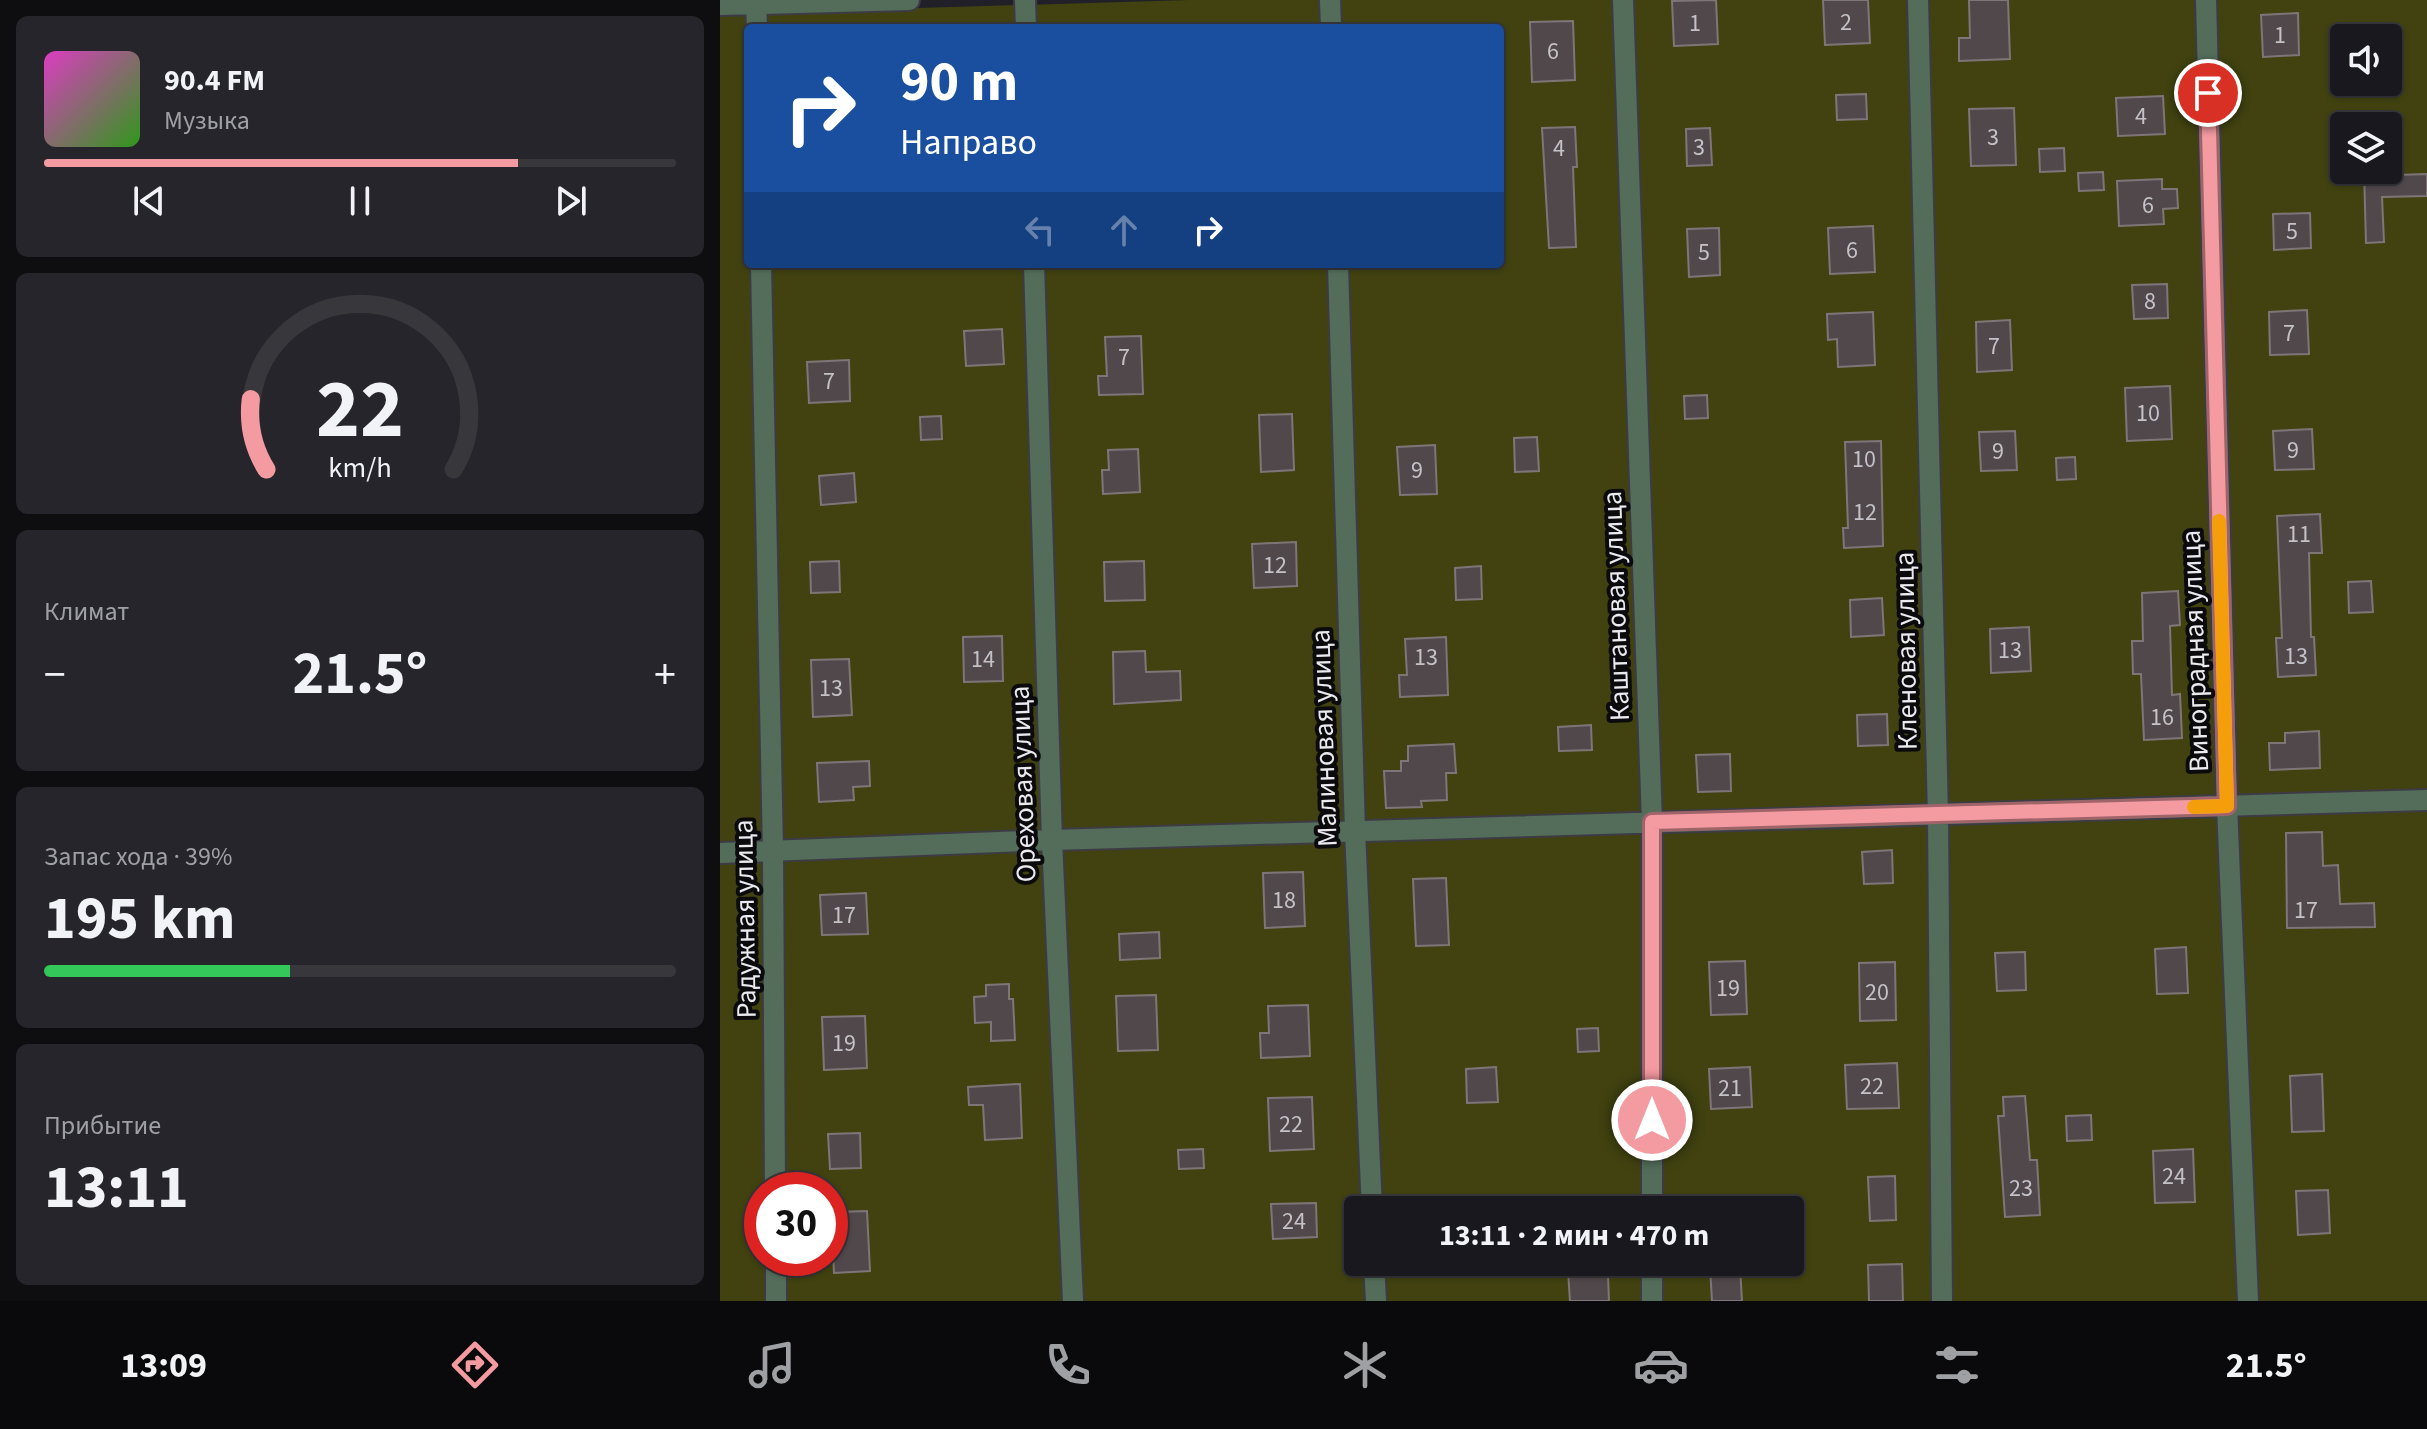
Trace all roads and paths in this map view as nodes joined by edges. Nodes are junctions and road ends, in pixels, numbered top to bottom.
1 (909, 0) edge
2 (1025, 0) edge
3 (1330, 0) edge
4 (1623, 0) edge
5 (1918, 0) edge
6 (2206, 0) edge
7 (756, 4) junction
8 (720, 5) edge
9 (757, 24) edge
10 (1026, 24) edge
11 (1331, 24) edge
12 (761, 268) edge
13 (1034, 268) edge
14 (1338, 268) edge
15 (2427, 800) edge
16 (2227, 806) junction
17 (1938, 815) junction
18 (1652, 822) junction
19 (1355, 831) junction
20 (1052, 840) junction
21 (773, 851) junction
22 (720, 853) edge
23 (775, 1172) edge
24 (1371, 1196) edge
25 (1652, 1196) edge
26 (776, 1276) edge
27 (1375, 1276) edge
28 (1652, 1276) edge
29 (776, 1301) edge
30 (1073, 1301) edge
31 (1376, 1301) edge
32 (1652, 1301) edge
33 (1942, 1301) edge
34 (2248, 1301) edge

1 - 7 street
2 - 10 street
3 - 11 street
4 - 18 street, Каштановая улица
5 - 17 street, Кленовая улица
6 - 16 street, Виноградная улица
7 - 8 street
7 - 9 street
12 - 21 street, Радужная улица
13 - 20 street, Ореховая улица
14 - 19 street, Малиновая улица
15 - 16 street
16 - 17 street
16 - 34 street, Виноградная улица
17 - 18 street
17 - 33 street, Кленовая улица
18 - 19 street
18 - 25 street, Каштановая улица
19 - 20 street
19 - 24 street, Малиновая улица
20 - 21 street
20 - 30 street, Ореховая улица
21 - 22 street
21 - 23 street, Радужная улица
26 - 29 street
27 - 31 street
28 - 32 street

